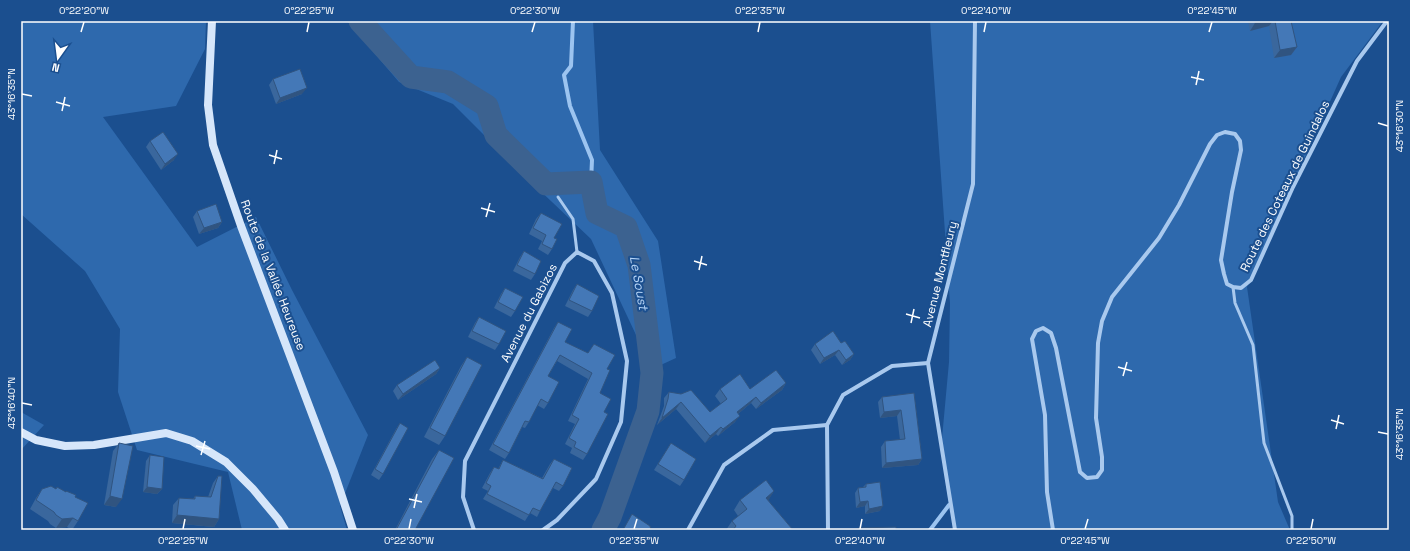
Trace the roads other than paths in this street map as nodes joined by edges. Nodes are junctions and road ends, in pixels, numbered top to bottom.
1 (212, 21) edge
2 (974, 21) edge
3 (1387, 21) edge
4 (558, 197) dead end
5 (576, 252) junction
6 (1233, 288) junction
7 (928, 363) junction
8 (827, 424) junction
9 (21, 432) edge
10 (285, 530) edge
11 (353, 530) edge
12 (474, 530) edge
13 (543, 530) edge
14 (688, 530) edge
15 (828, 530) edge
16 (955, 530) edge
17 (1053, 530) edge
18 (1292, 530) edge

1 - 11 street, Route de la Vallée Heureuse
2 - 7 street, Avenue Montfleury
3 - 6 street, Route des Coteaux de Guindalos
4 - 5 lane
5 - 12 street, Avenue du Gabizos
5 - 13 street
6 - 17 street, Route des Coteaux de Guindalos
6 - 18 lane
7 - 8 street
7 - 16 street, Avenue Montfleury
8 - 14 street
8 - 15 street
9 - 10 street

